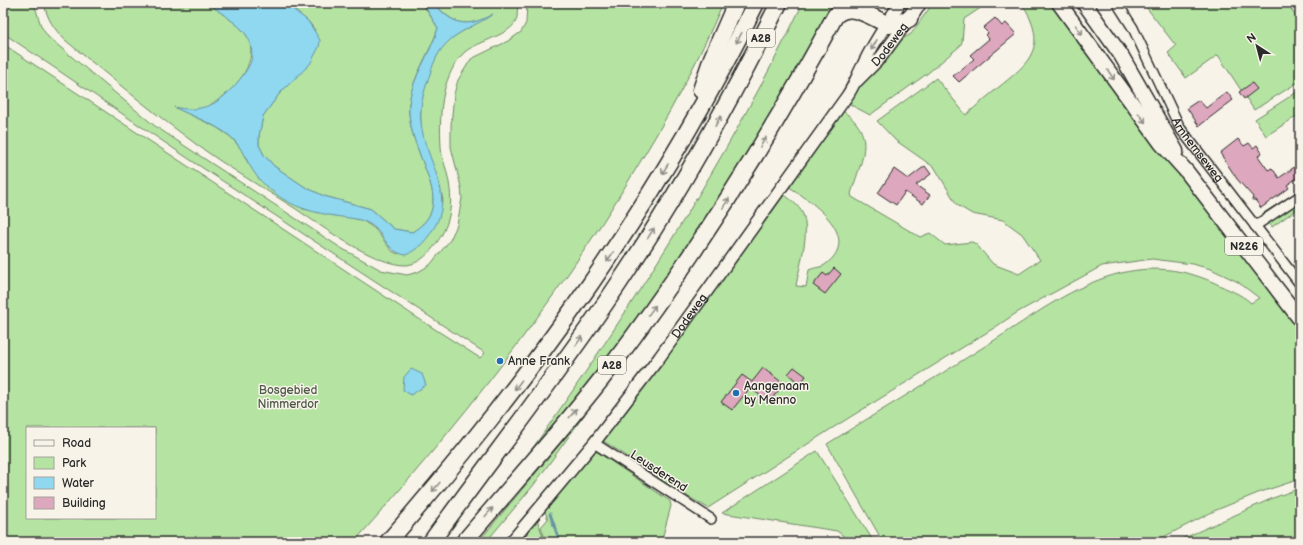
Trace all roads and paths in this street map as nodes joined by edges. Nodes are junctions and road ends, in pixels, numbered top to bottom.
1 (736, 3) edge
2 (756, 3) edge
3 (779, 3) edge
4 (900, 3) edge
5 (919, 3) edge
6 (1059, 3) edge
7 (1084, 3) edge
8 (1117, 3) edge
9 (909, 19) junction
10 (886, 24) junction
11 (856, 82) junction
12 (684, 137) junction
13 (1187, 172) junction
14 (1300, 196) edge
15 (1255, 226) junction
16 (1300, 284) edge
17 (1300, 319) edge
18 (506, 439) junction
19 (594, 443) junction
20 (711, 519) dead end
21 (388, 542) edge
22 (419, 542) edge
23 (430, 542) edge
24 (464, 542) edge
25 (511, 542) edge

1 - 12 highway, A28
2 -> 12 highway, A28
18 -> 3 highway, A28
4 - 10 street, Dodeweg
5 - 9 main road, Dodeweg
6 -> 13 main road, Arnhemseweg / N226
7 - 13 main road, Arnhemseweg / N226
8 - 15 street, Arnhemseweg
9 - 10 highway
9 - 11 street, Dodeweg
10 -> 11 street, Dodeweg
24 -> 10 highway, A28
11 - 19 street, Dodeweg
12 -> 21 highway, A28
13 - 17 main road, Arnhemseweg / N226
14 - 15 street
15 - 16 street, Arnhemseweg
18 - 22 highway, A28
18 - 23 highway, A28
19 - 20 street, Leusderend
19 - 25 street, Dodeweg

